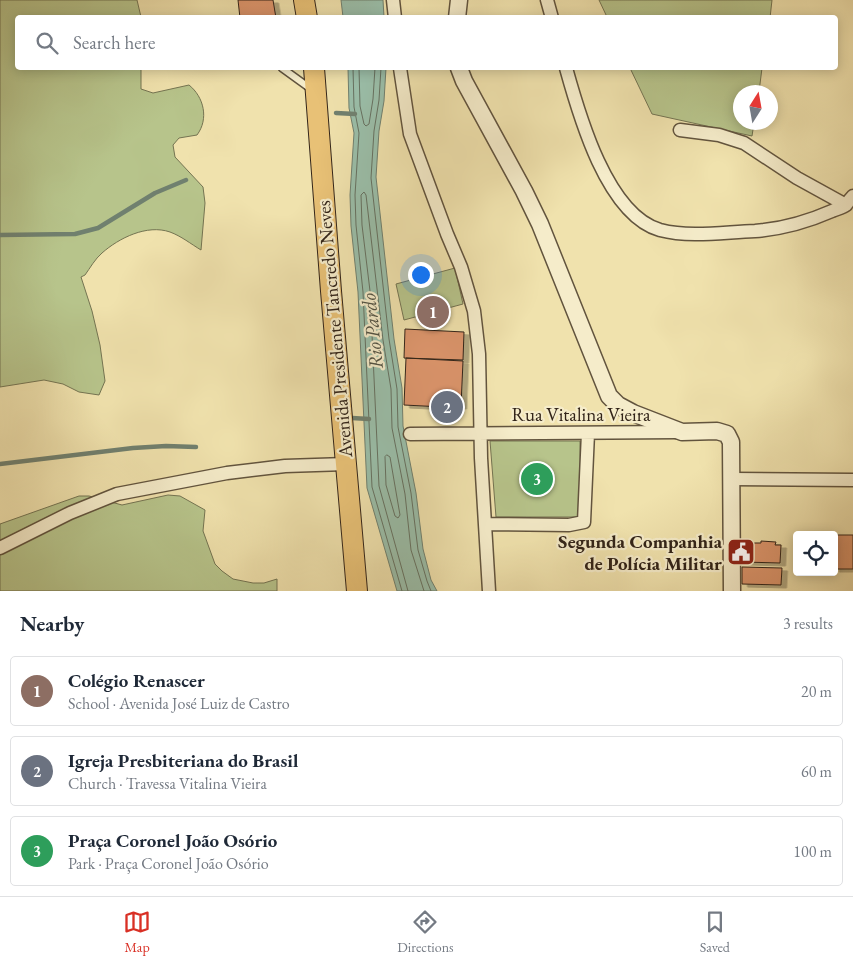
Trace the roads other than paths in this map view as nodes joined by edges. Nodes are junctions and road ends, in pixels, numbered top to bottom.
1 (304, 0) edge
2 (393, 0) edge
3 (459, 0) edge
4 (547, 0) edge
5 (306, 15) edge
6 (395, 15) edge
7 (457, 15) edge
8 (551, 15) edge
9 (285, 70) edge
10 (314, 70) edge
11 (400, 70) edge
12 (460, 70) edge
13 (567, 70) edge
14 (316, 93) junction
15 (680, 130) dead end
16 (849, 200) edge
17 (682, 432) junction
18 (480, 433) junction
19 (588, 433) junction
20 (410, 434) dead end
21 (346, 464) junction
22 (732, 479) junction
23 (853, 480) edge
24 (486, 524) junction
25 (354, 546) junction
26 (0, 548) edge
27 (348, 591) edge
28 (357, 591) edge
29 (367, 591) edge
30 (489, 591) edge
31 (732, 591) edge

1 - 5 main road
2 - 6 street
3 - 7 street
4 - 8 street
9 - 14 lane
10 - 14 main road, Avenida Presidente Tancredo Neves
11 - 18 street
12 - 17 street
13 - 16 street
14 - 21 main road, Avenida Presidente Tancredo Neves
15 - 16 street
17 - 19 street, Rua Vitalina Vieira
17 - 22 street
18 - 19 street, Rua Vitalina Vieira
18 - 20 street, Rua Vitalina Vieira
18 - 24 street
19 - 24 street
21 - 25 main road, Avenida Presidente Tancredo Neves
21 - 26 street
22 - 23 street
22 - 31 street
24 - 30 street
25 - 27 main road
25 - 28 main road, Avenida Presidente Tancredo Neves
25 - 29 main road

